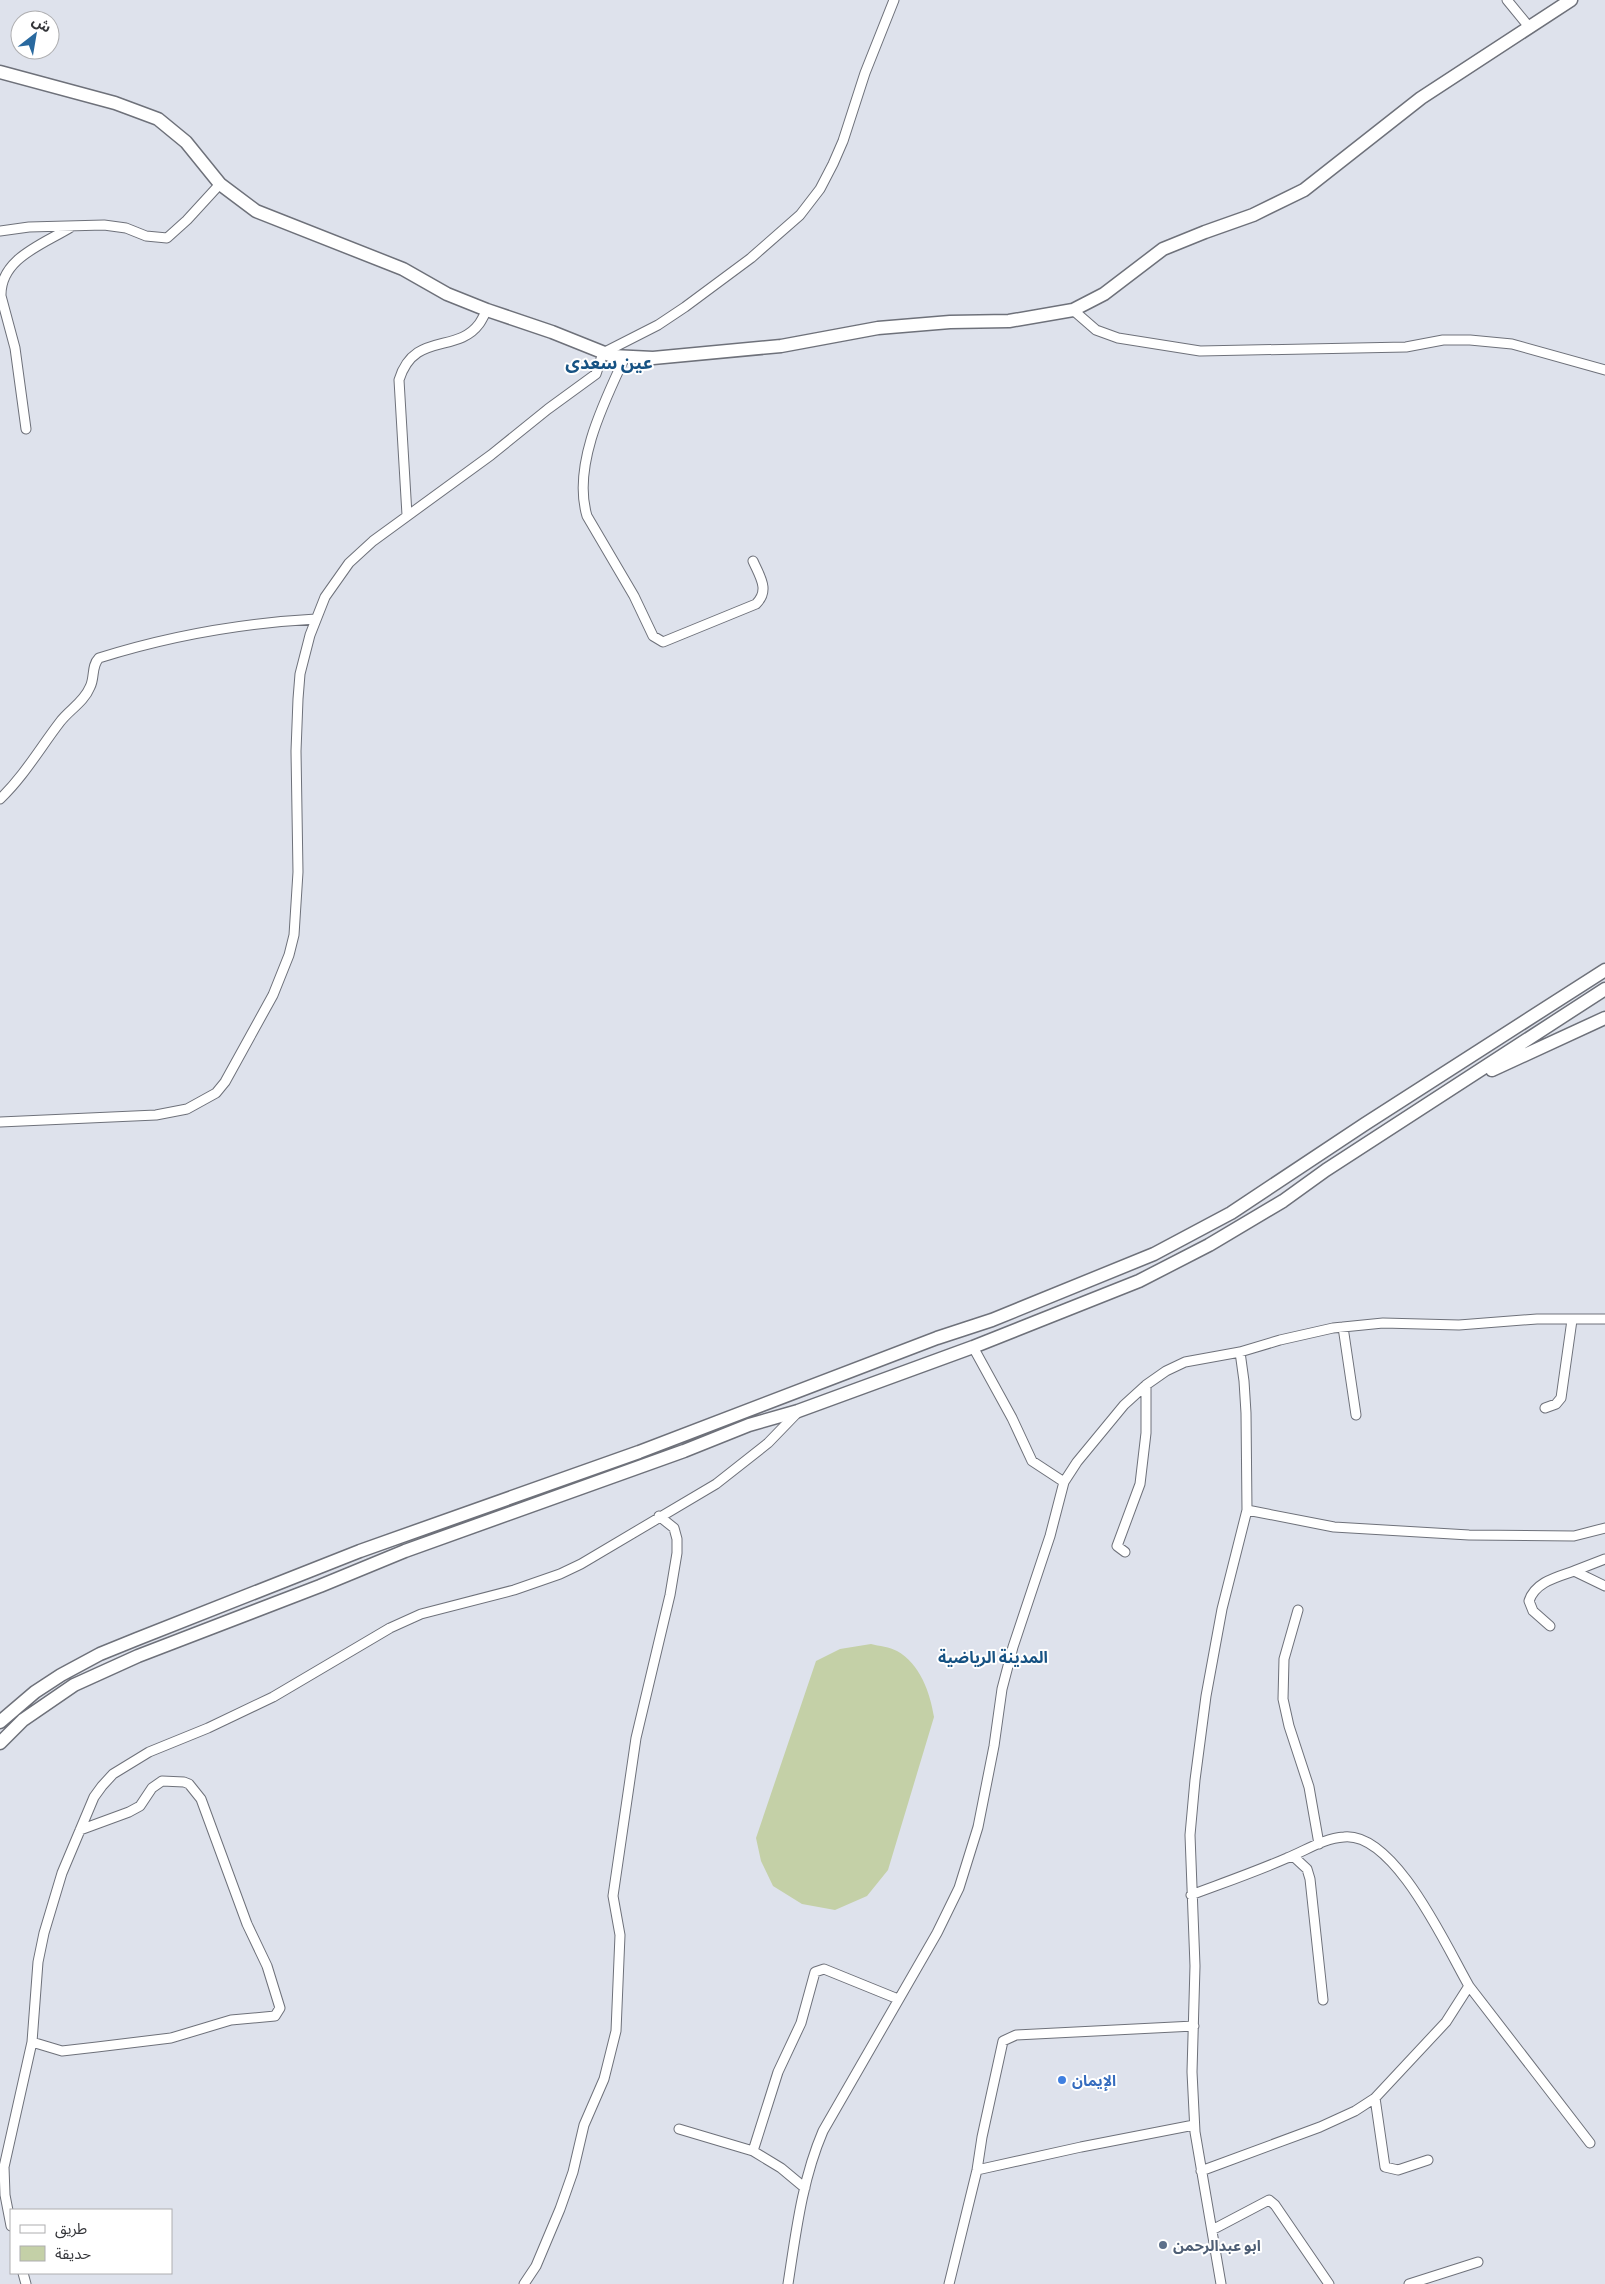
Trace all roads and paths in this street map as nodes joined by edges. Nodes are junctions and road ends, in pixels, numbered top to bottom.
1 (894, 0) edge
2 (1506, 0) edge
3 (1571, 0) edge
4 (1530, 28) junction
5 (0, 72) edge
6 (220, 184) junction
7 (71, 227) junction
8 (0, 231) edge
9 (487, 310) junction
10 (1073, 310) junction
11 (602, 353) junction
12 (625, 357) junction
13 (1605, 370) edge
14 (26, 429) dead end
15 (407, 515) junction
16 (753, 561) dead end
17 (316, 619) junction
18 (0, 799) edge
19 (1605, 970) edge
20 (1605, 989) edge
21 (1605, 1018) edge
22 (1449, 1090) junction
23 (0, 1122) edge
24 (1605, 1319) edge
25 (1572, 1320) junction
26 (1343, 1327) junction
27 (973, 1347) junction
28 (1240, 1352) junction
29 (1146, 1385) junction
30 (1546, 1408) dead end
31 (798, 1411) junction
32 (1356, 1415) dead end
33 (1064, 1482) junction
34 (1247, 1510) junction
35 (659, 1516) junction
36 (1605, 1528) edge
37 (1125, 1552) dead end
38 (1605, 1559) edge
39 (1574, 1571) junction
40 (1605, 1586) edge
41 (1298, 1610) dead end
42 (1550, 1626) dead end
43 (0, 1722) edge
44 (0, 1743) edge
45 (80, 1830) junction
46 (1319, 1844) junction
47 (1293, 1856) junction
48 (1190, 1896) junction
49 (1469, 1986) junction
50 (898, 2000) junction
51 (1323, 2000) dead end
52 (1194, 2026) junction
53 (32, 2042) junction
54 (1375, 2098) junction
55 (1194, 2125) junction
56 (679, 2129) dead end
57 (1590, 2143) dead end
58 (753, 2151) junction
59 (1428, 2160) dead end
60 (977, 2170) junction
61 (1200, 2171) junction
62 (805, 2188) junction
63 (10, 2221) edge
64 (1212, 2230) junction
65 (1478, 2262) dead end
66 (524, 2284) edge
67 (788, 2284) edge
68 (949, 2284) edge
69 (1222, 2284) edge
70 (1329, 2284) edge
71 (1410, 2284) edge

1 - 11 street
2 - 4 street
3 - 4 main road
4 - 10 main road
5 - 6 main road
6 - 7 street
6 - 9 main road
7 - 8 street
7 - 14 street
9 - 11 main road
9 - 15 street
10 - 12 main road
10 - 13 street
11 - 12 main road
11 - 15 street
12 - 16 street
15 - 17 street
17 - 18 street
17 - 23 street
19 - 43 main road
20 - 22 main road
21 - 22 main road
22 - 27 main road
24 - 25 street
25 - 26 street
25 - 30 street
26 - 28 street
26 - 32 street
27 - 31 main road
27 - 33 street
28 - 29 street
28 - 34 street
29 - 33 street
29 - 37 street
31 - 35 street
31 - 44 main road
33 - 50 street
34 - 36 street
34 - 48 street
35 - 45 street
35 - 66 street
38 - 39 street
39 - 40 street
39 - 42 street
41 - 46 street
45 - 53 street
45 - 53 street
46 - 47 street
46 - 49 street
47 - 48 street
47 - 51 street
48 - 52 street
49 - 54 street
49 - 57 street
50 - 58 street
50 - 62 street
52 - 55 street
52 - 60 street
53 - 63 street
54 - 59 street
54 - 61 street
55 - 60 street
55 - 61 street
56 - 58 street
58 - 62 street
60 - 68 street
61 - 64 street
62 - 67 street
64 - 69 street
64 - 70 street
65 - 71 street

